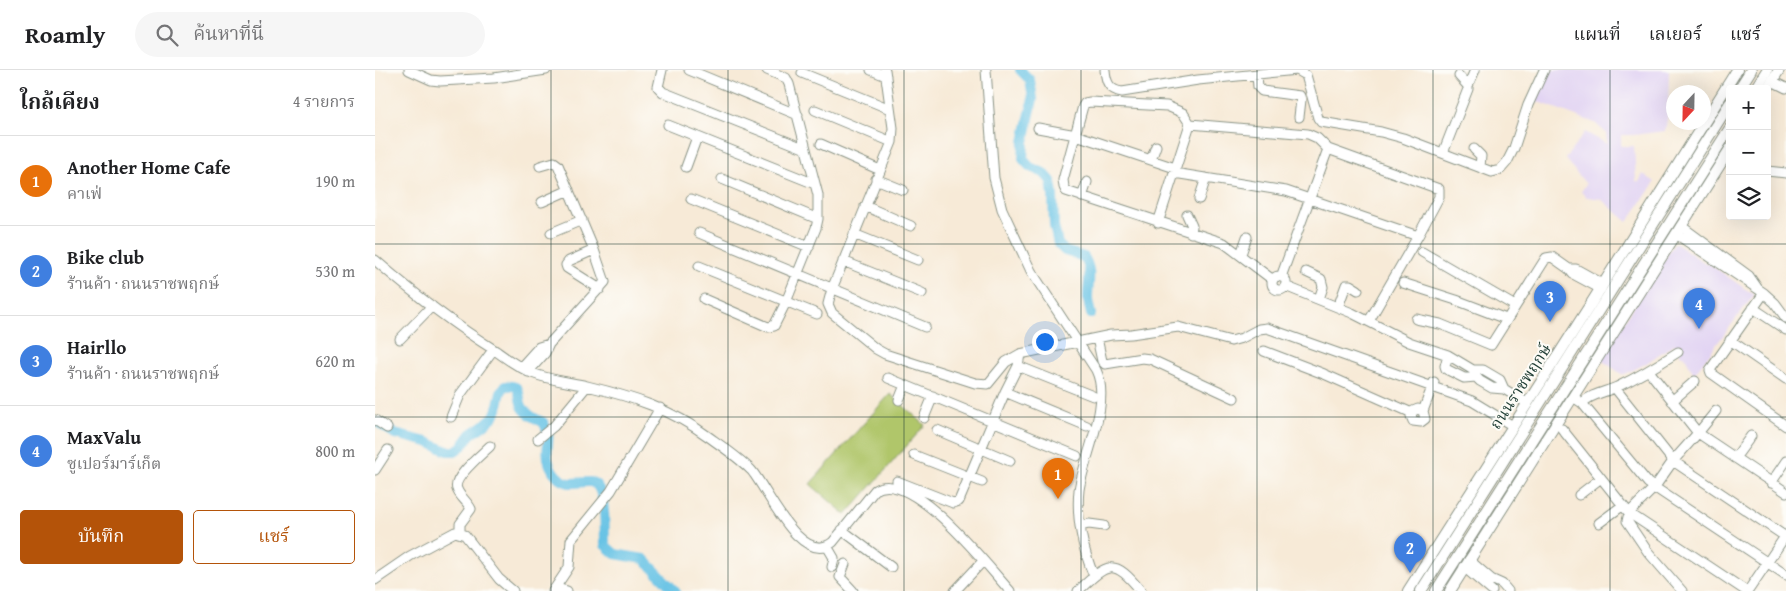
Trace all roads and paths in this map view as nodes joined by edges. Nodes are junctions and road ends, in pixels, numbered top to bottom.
1 (409, 70) edge
2 (546, 70) edge
3 (662, 70) edge
4 (689, 70) edge
5 (767, 70) edge
6 (871, 70) edge
7 (985, 70) edge
8 (1105, 70) edge
9 (1475, 70) edge
10 (1544, 70) edge
11 (1737, 70) edge
12 (1751, 70) edge
13 (1767, 70) edge
14 (1779, 70) edge
15 (525, 72) edge
16 (801, 73) dead end
17 (886, 73) edge
18 (1257, 75) junction
19 (1459, 76) dead end
20 (1742, 85) edge
21 (1758, 85) edge
22 (1770, 85) edge
23 (1771, 85) edge
24 (1469, 86) junction
25 (1786, 88) edge
26 (890, 109) junction
27 (1726, 109) edge
28 (815, 110) dead end
29 (798, 115) junction
30 (1299, 117) dead end
31 (1189, 124) junction
32 (668, 125) dead end
33 (1038, 128) dead end
34 (1729, 130) edge
35 (1076, 135) junction
36 (697, 137) junction
37 (891, 142) junction
38 (821, 144) dead end
39 (1156, 146) dead end
40 (806, 149) junction
41 (1328, 149) junction
42 (1474, 149) dead end
43 (1443, 153) junction
44 (1726, 156) edge
45 (1151, 160) junction
46 (540, 166) dead end
47 (686, 167) dead end
48 (1480, 167) junction
49 (880, 170) junction
50 (1174, 171) junction
51 (1771, 171) edge
52 (1786, 173) edge
53 (1207, 178) junction
54 (721, 179) dead end
55 (876, 179) junction
56 (1087, 182) dead end
57 (815, 184) junction
58 (569, 190) junction
59 (903, 190) dead end
60 (1082, 197) junction
61 (691, 199) dead end
62 (1199, 199) dead end
63 (1311, 200) junction
64 (542, 202) dead end
65 (865, 206) junction
66 (1187, 215) dead end
67 (818, 219) junction
68 (582, 220) junction
69 (1158, 223) junction
70 (911, 226) dead end
71 (1679, 232) junction
72 (551, 233) dead end
73 (699, 233) dead end
74 (1191, 233) junction
75 (853, 234) junction
76 (1247, 236) dead end
77 (1418, 236) junction
78 (1643, 240) junction
79 (809, 247) junction
80 (594, 250) junction
81 (1422, 252) dead end
82 (1241, 254) junction
83 (375, 260) edge
84 (918, 260) dead end
85 (843, 261) junction
86 (699, 266) dead end
87 (1306, 272) dead end
88 (798, 274) junction
89 (1280, 281) junction
90 (1403, 283) dead end
91 (1601, 288) junction
92 (600, 289) junction
93 (832, 289) junction
94 (1358, 290) dead end
95 (1761, 291) junction
96 (922, 293) dead end
97 (704, 299) dead end
98 (1319, 299) junction
99 (786, 302) junction
100 (432, 306) junction
101 (1515, 306) junction
102 (1338, 307) junction
103 (1753, 308) junction
104 (817, 314) dead end
105 (1786, 318) edge
106 (1416, 319) dead end
107 (1507, 319) junction
108 (1369, 321) junction
109 (925, 327) dead end
110 (1786, 330) edge
111 (400, 339) dead end
112 (1730, 340) junction
113 (1098, 341) junction
114 (1078, 342) junction
115 (493, 350) junction
116 (1263, 351) dead end
117 (1678, 352) dead end
118 (1448, 356) junction
119 (1018, 359) junction
120 (528, 371) junction
121 (1649, 371) junction
122 (1475, 373) junction
123 (888, 378) dead end
124 (1786, 379) edge
125 (1695, 381) dead end
126 (1431, 384) junction
127 (905, 385) junction
128 (587, 386) junction
129 (1615, 388) junction
130 (1005, 392) junction
131 (933, 396) junction
132 (1093, 396) dead end
133 (1573, 397) junction
134 (1234, 398) dead end
135 (899, 400) dead end
136 (1672, 401) junction
137 (1583, 402) junction
138 (1527, 403) junction
139 (661, 408) junction
140 (1716, 411) dead end
141 (451, 418) dead end
142 (924, 418) dead end
143 (375, 420) edge
144 (993, 421) junction
145 (1514, 424) junction
146 (1087, 426) dead end
147 (1786, 426) edge
148 (387, 428) dead end
149 (1562, 429) dead end
150 (937, 430) dead end
151 (1699, 433) junction
152 (1751, 436) dead end
153 (541, 437) dead end
154 (490, 446) dead end
155 (981, 449) junction
156 (388, 450) dead end
157 (914, 455) dead end
158 (1077, 456) dead end
159 (1735, 458) junction
160 (1673, 460) junction
161 (1009, 461) dead end
162 (1786, 461) edge
163 (375, 470) edge
164 (970, 477) junction
165 (1601, 478) junction
166 (897, 481) dead end
167 (982, 482) dead end
168 (1771, 483) junction
169 (1654, 488) junction
170 (1786, 492) edge
171 (1579, 495) dead end
172 (1622, 506) junction
173 (1629, 513) junction
174 (1599, 523) dead end
175 (1081, 526) junction
176 (1104, 526) dead end
177 (842, 530) junction
178 (459, 533) junction
179 (1786, 536) edge
180 (827, 546) junction
181 (983, 561) junction
182 (845, 564) dead end
183 (1467, 564) junction
184 (1767, 564) junction
185 (832, 567) dead end
186 (891, 567) dead end
187 (1786, 575) edge
188 (1094, 576) junction
189 (375, 580) edge
190 (1490, 585) edge
191 (555, 590) edge
192 (513, 591) edge
193 (567, 591) edge
194 (853, 591) edge
195 (955, 591) edge
196 (1010, 591) edge
197 (1078, 591) edge
198 (1141, 591) edge
199 (1408, 591) edge
200 (1421, 591) edge
201 (1436, 591) edge
202 (1449, 591) edge
203 (1508, 591) edge
204 (1682, 591) edge
205 (1747, 591) edge

1 - 15 street
2 - 15 street
3 - 40 street
4 - 29 street
5 - 29 street
6 - 17 street
7 - 114 street
8 - 18 street
9 - 24 street
10 - 48 street
11 - 91 main road, ถนนราชพฤกษ์
12 - 20 main road
13 - 21 main road
14 - 22 main road
16 - 26 street
17 - 26 street
18 - 30 street
18 - 43 street
19 - 24 street
23 - 25 street
24 - 43 street
26 - 37 street
27 - 78 main road, ถนนราชพฤกษ์
28 - 37 street
29 - 40 street
31 - 35 street
31 - 41 street
31 - 50 street
32 - 36 street
33 - 35 street
34 - 201 main road
35 - 45 street
35 - 60 street
36 - 47 street
36 - 57 street
37 - 49 street
38 - 49 street
39 - 45 street
40 - 57 street
41 - 63 street
41 - 77 street
42 - 48 street
43 - 48 street
44 - 71 main road
45 - 50 street
46 - 58 street
49 - 55 street
50 - 53 street
50 - 69 street
51 - 52 street
53 - 62 street
53 - 63 street
54 - 67 street
55 - 59 street
55 - 65 street
56 - 60 street
57 - 67 street
58 - 64 street
58 - 68 street
60 - 69 street
61 - 79 street
63 - 77 street
63 - 89 street
65 - 70 street
65 - 75 street
66 - 74 street
67 - 79 street
68 - 72 street
68 - 80 street
69 - 74 street
71 - 95 street
71 - 133 main road
73 - 88 street
74 - 82 street
75 - 84 street
75 - 85 street
76 - 82 street
77 - 108 street
78 - 91 main road
78 - 200 main road, ถนนราชพฤกษ์
79 - 88 street
80 - 92 street
80 - 92 street
81 - 101 street
82 - 89 street
83 - 100 street
85 - 93 street
85 - 96 street
86 - 99 street
87 - 98 street
88 - 93 street
88 - 99 street
89 - 98 street
90 - 107 street
91 - 101 street
91 - 138 main road, ถนนราชพฤกษ์
92 - 120 street
93 - 109 street
93 - 119 street
94 - 102 street
95 - 103 street
95 - 105 street
97 - 99 street
98 - 102 street
99 - 104 street
100 - 111 street
100 - 115 street
101 - 107 street
102 - 108 street
103 - 110 street
103 - 112 street
106 - 107 street
108 - 118 street
112 - 124 street
112 - 147 street
113 - 114 street
113 - 126 street
113 - 134 street
114 - 119 street
114 - 175 street
115 - 120 street
115 - 141 street
116 - 126 street
117 - 121 street
118 - 122 street
118 - 122 street
119 - 130 street
119 - 132 street
120 - 128 street
121 - 129 street
121 - 136 street
122 - 138 street
123 - 127 street
125 - 136 street
126 - 145 street
127 - 131 street
127 - 135 street
128 - 139 street
128 - 153 street
129 - 137 street
129 - 160 street
130 - 144 street
130 - 146 street
131 - 142 street
131 - 144 street
133 - 137 street
133 - 183 main road
136 - 151 street
137 - 169 street
138 - 145 main road, ถนนราชพฤกษ์
139 - 180 street
139 - 191 street
140 - 151 street
143 - 148 street
144 - 155 street
144 - 158 street
145 - 199 main road, ถนนราชพฤกษ์
149 - 165 street
150 - 155 street
151 - 159 street
151 - 160 street
152 - 159 street
154 - 178 street
155 - 161 street
155 - 164 street
156 - 163 street
157 - 164 street
159 - 168 street
160 - 169 street
160 - 179 street
162 - 168 street
164 - 166 street
164 - 167 street
165 - 171 street
165 - 172 street
168 - 170 street
169 - 173 street
169 - 184 street
172 - 173 street
172 - 174 street
173 - 204 street
173 - 205 street
175 - 176 street
175 - 188 street
177 - 180 street
177 - 181 street
177 - 186 street
178 - 189 street
178 - 192 street
179 - 184 street
180 - 185 street
181 - 195 street
181 - 196 street
182 - 194 street
183 - 190 street
183 - 202 main road
184 - 187 street
184 - 205 street
188 - 197 street
188 - 198 street
190 - 203 street
191 - 193 street

